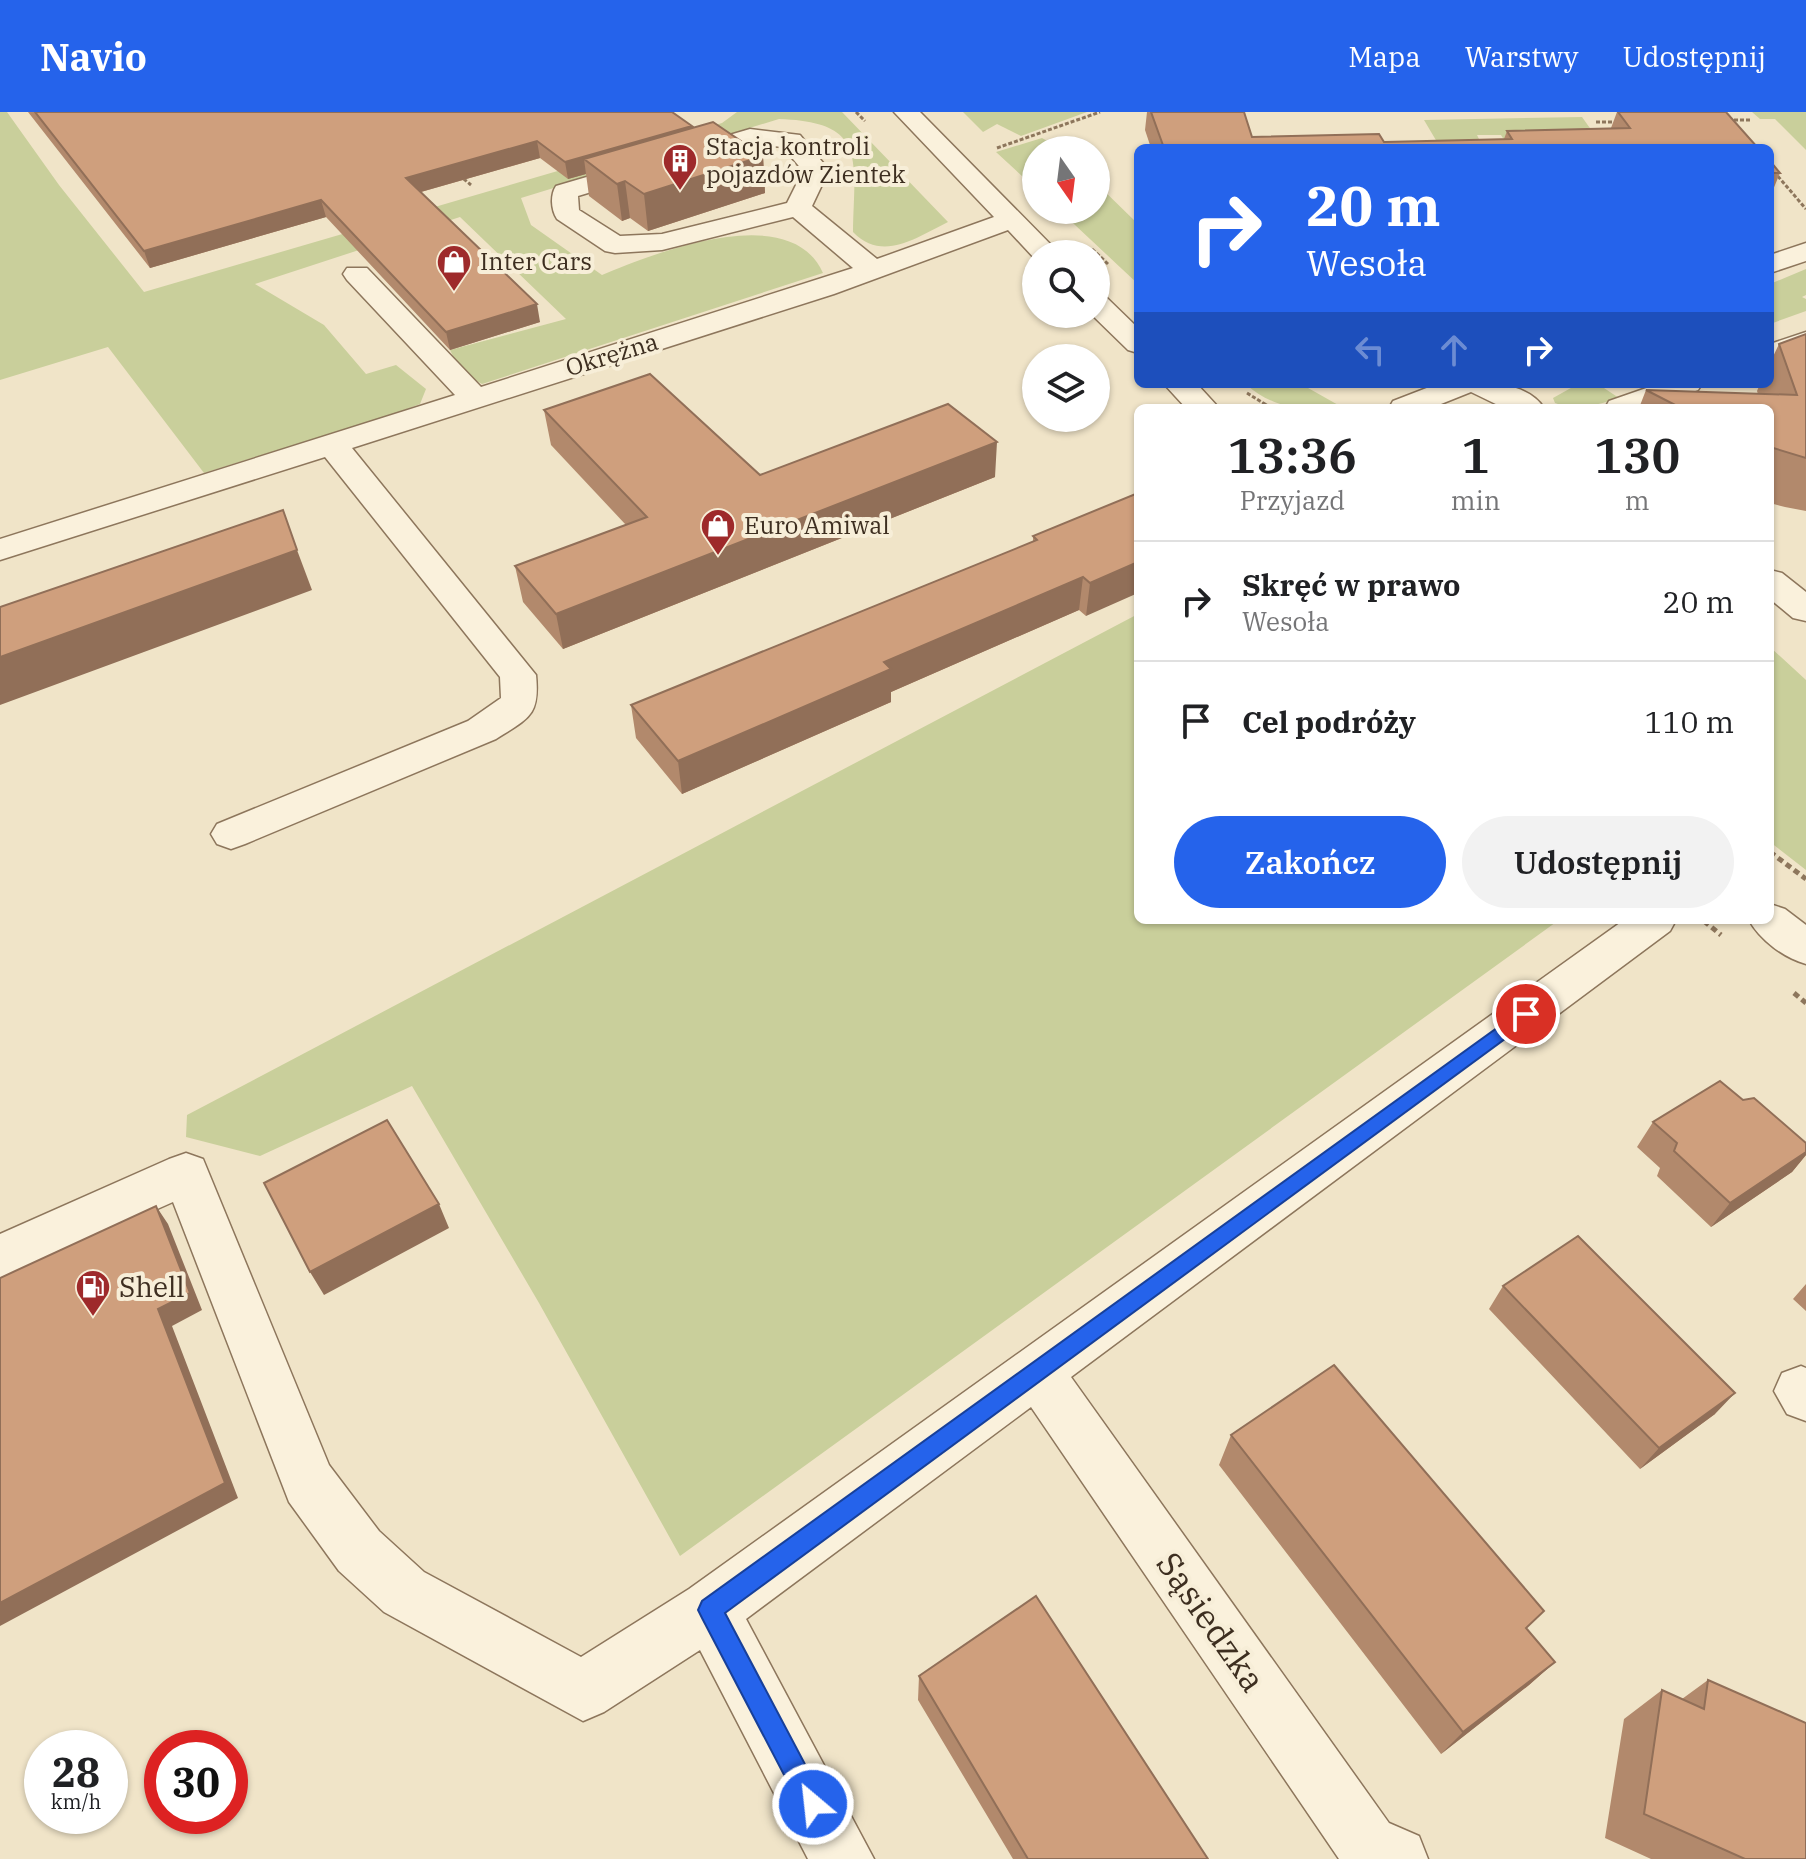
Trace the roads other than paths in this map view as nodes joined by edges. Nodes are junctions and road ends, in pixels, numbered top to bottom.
1 (906, 112) edge
2 (798, 208) junction
3 (1011, 220) junction
4 (1032, 240) edge
5 (1806, 251) edge
6 (1774, 263) edge
7 (873, 270) junction
8 (357, 274) dead end
9 (1110, 317) edge
10 (1134, 340) edge
11 (1806, 341) edge
12 (1774, 353) edge
13 (1183, 388) edge
14 (1454, 388) edge
15 (1486, 388) edge
16 (1516, 388) edge
17 (1676, 388) edge
18 (474, 398) junction
19 (1200, 404) edge
20 (1414, 404) edge
21 (1520, 404) edge
22 (1546, 404) edge
23 (1631, 404) edge
24 (331, 443) junction
25 (0, 550) edge
26 (1774, 584) edge
27 (1806, 610) edge
28 (231, 834) dead end
29 (1774, 923) edge
30 (1650, 924) edge
31 (1806, 948) edge
32 (0, 1257) edge
33 (1037, 1372) junction
34 (710, 1610) junction
35 (842, 1859) edge
36 (1396, 1859) edge

1 - 3 street
2 - 2 street
2 - 7 street
3 - 4 street
3 - 7 street, Okrężna
5 - 6 street
7 - 18 street, Okrężna
8 - 18 street
9 - 10 street
11 - 12 street
13 - 19 street
14 - 20 street
15 - 21 street
16 - 22 street
17 - 23 street
18 - 24 street, Okrężna
24 - 25 street, Okrężna
24 - 28 street
26 - 27 street
29 - 31 street
30 - 33 street
32 - 34 street
33 - 34 street
33 - 36 street, Sąsiedzka
34 - 35 street

